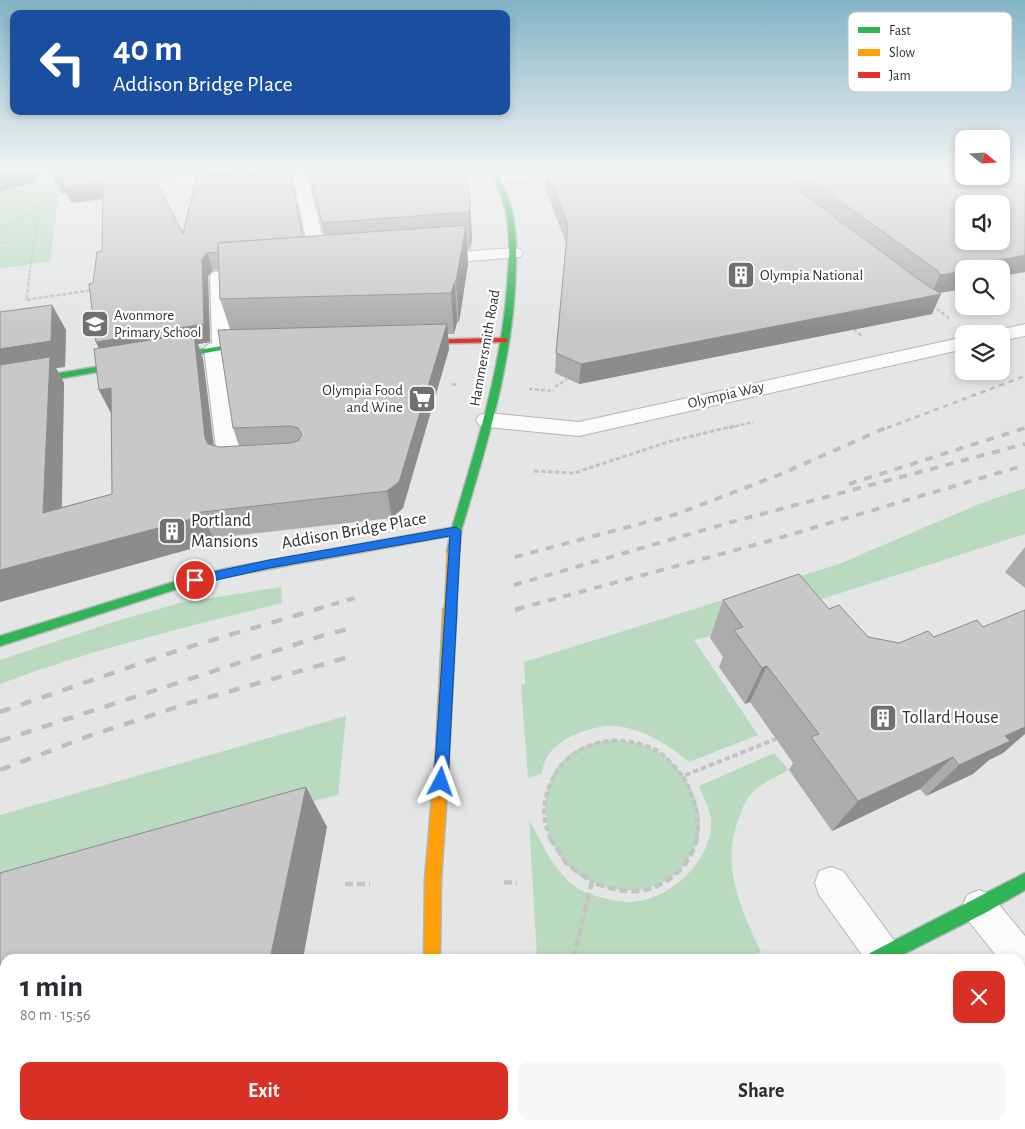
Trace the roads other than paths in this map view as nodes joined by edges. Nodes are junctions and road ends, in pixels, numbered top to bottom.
1 (311, 222) edge
2 (511, 222) edge
3 (514, 253) junction
4 (418, 260) edge
5 (340, 266) edge
6 (321, 268) junction
7 (302, 269) edge
8 (247, 274) edge
9 (1025, 330) edge
10 (1010, 333) edge
11 (955, 334) edge
12 (504, 340) junction
13 (399, 342) edge
14 (271, 346) edge
15 (218, 349) junction
16 (0, 386) edge
17 (487, 420) junction
18 (240, 463) edge
19 (456, 531) junction
20 (0, 641) edge
21 (1025, 881) edge
22 (831, 883) dead end
23 (979, 908) junction
24 (432, 954) edge
25 (878, 954) edge
26 (886, 954) edge
27 (1017, 954) edge

1 - 6 street
2 - 3 main road, Hammersmith Road
3 - 4 street
3 - 12 main road, Hammersmith Road
5 - 6 street
6 - 7 street
8 - 15 street
9 - 10 street
11 - 17 street, Olympia Way
12 - 13 main road
12 - 17 main road, Hammersmith Road
14 - 15 main road
15 - 16 main road
15 - 18 street
17 - 19 main road, Hammersmith Road
19 - 20 main road, Addison Bridge Place
19 - 24 main road, Hammersmith Road, bridge
21 - 23 main road
22 - 25 lane
23 - 26 main road
23 - 27 lane

